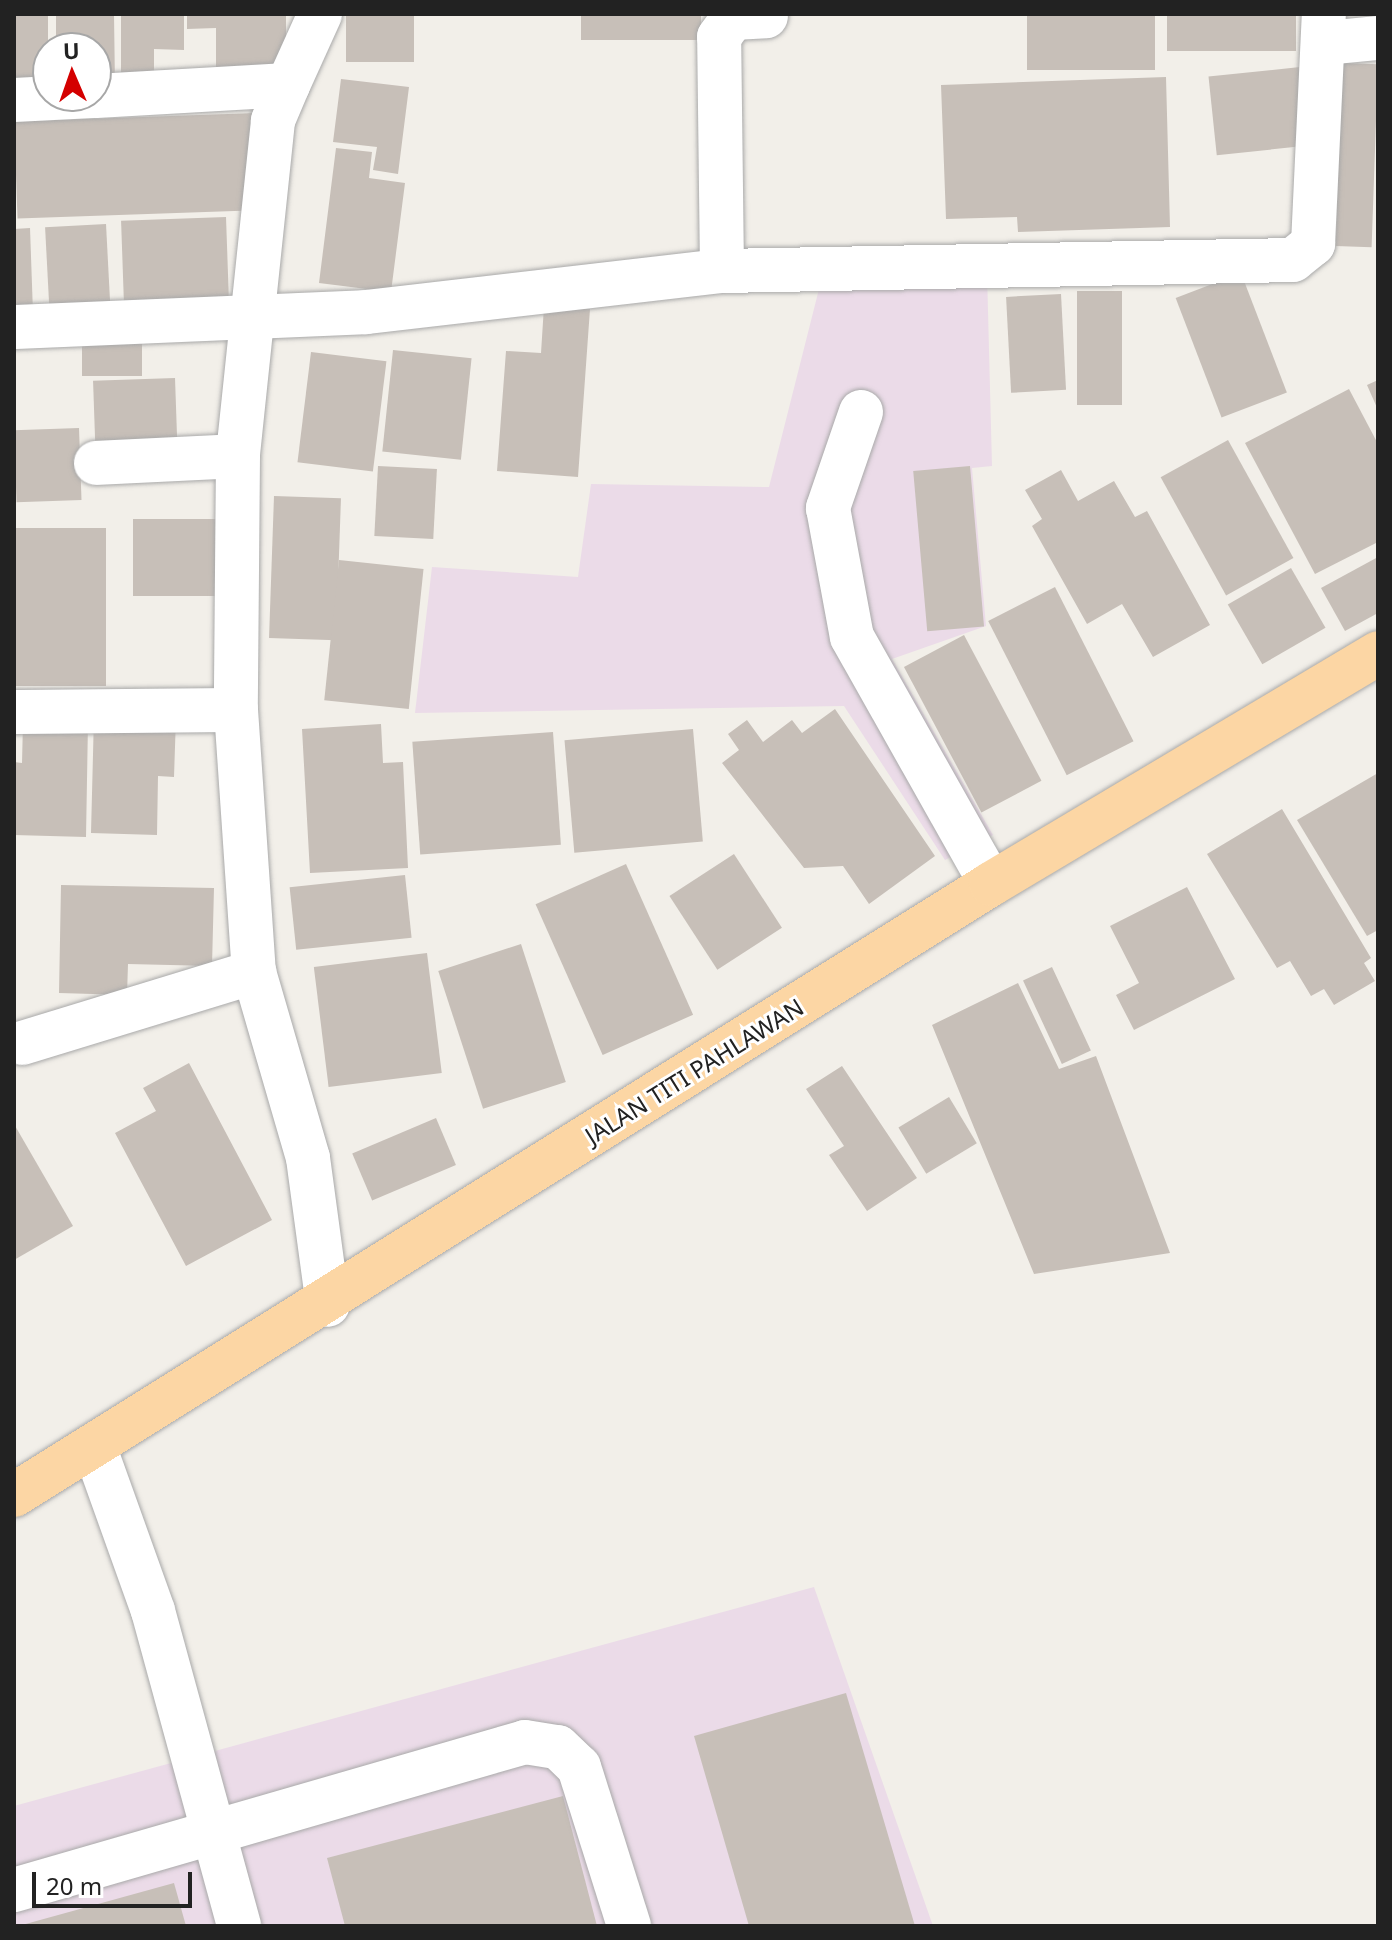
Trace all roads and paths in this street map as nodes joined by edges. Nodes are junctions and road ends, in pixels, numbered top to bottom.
1 (320, 14) edge
2 (766, 16) dead end
3 (1325, 28) edge
4 (1378, 38) edge
5 (288, 85) junction
6 (112, 95) edge
7 (722, 271) junction
8 (260, 312) junction
9 (14, 327) edge
10 (861, 412) dead end
11 (238, 456) junction
12 (96, 463) dead end
13 (1378, 653) edge
14 (236, 710) junction
15 (14, 712) edge
16 (991, 884) junction
17 (254, 972) junction
18 (22, 1043) dead end
19 (341, 1296) junction
20 (94, 1446) junction
21 (14, 1495) edge
22 (214, 1835) junction
23 (14, 1890) edge
24 (239, 1926) edge
25 (629, 1926) edge

1 - 5 street
2 - 7 street
3 - 4 street
3 - 7 street
5 - 6 street
5 - 8 street
7 - 8 street
8 - 9 street
8 - 11 street
10 - 16 street
11 - 12 street
11 - 14 street
13 - 16 main road, JALAN TITI PAHLAWAN
14 - 15 street
14 - 17 street
16 - 19 main road, JALAN TITI PAHLAWAN
17 - 18 street
17 - 19 street
19 - 20 main road, JALAN TITI PAHLAWAN
20 - 21 main road, JALAN TITI PAHLAWAN
20 - 22 street
22 - 23 street
22 - 24 street
22 - 25 street

